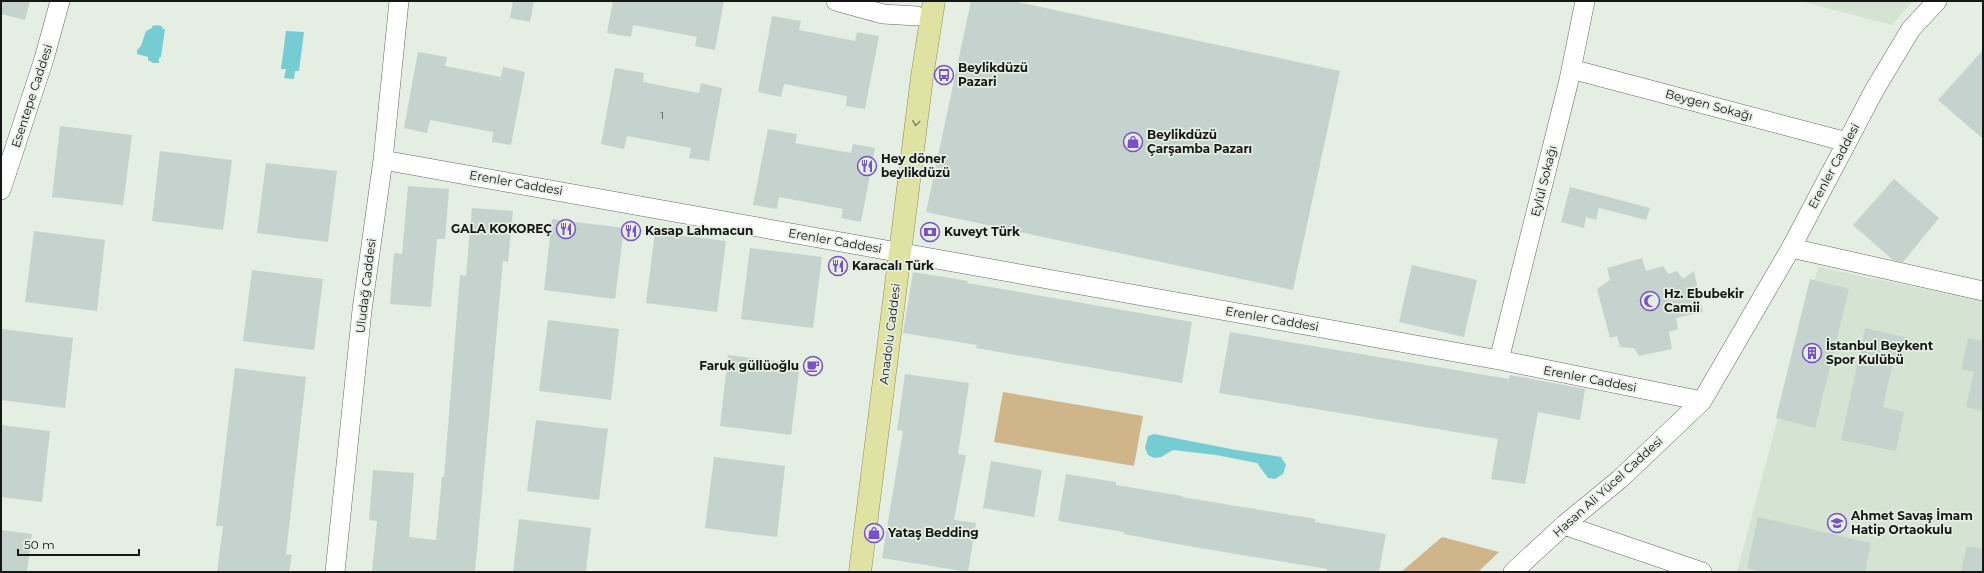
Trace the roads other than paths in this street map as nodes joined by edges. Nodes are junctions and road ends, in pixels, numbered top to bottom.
1 (60, 1) edge
2 (399, 1) edge
3 (836, 1) edge
4 (1586, 1) edge
5 (1937, 1) edge
6 (925, 9) edge
7 (1571, 69) junction
8 (1847, 142) junction
9 (383, 160) junction
10 (1, 190) edge
11 (1791, 248) junction
12 (893, 251) junction
13 (1983, 291) edge
14 (1499, 360) junction
15 (1702, 401) junction
16 (1564, 525) junction
17 (335, 572) edge
18 (846, 572) edge
19 (860, 572) edge
20 (1514, 572) edge
21 (1702, 572) edge

1 - 10 street, Esentepe Caddesi
2 - 9 street, Uludağ Caddesi
3 - 6 street
4 - 7 street, Eylül Sokağı
5 - 8 street, Erenler Caddesi
6 -> 12 main road, Anadolu Caddesi
7 - 8 street, Beygen Sokağı
7 - 14 street, Eylül Sokağı
8 - 11 street, Erenler Caddesi
9 - 12 street, Erenler Caddesi
9 - 17 street, Uludağ Caddesi
11 - 13 street
11 - 15 street, Erenler Caddesi
12 - 14 street, Erenler Caddesi
12 - 18 main road, Anadolu Caddesi
12 - 19 main road, Anadolu Caddesi
14 - 15 street, Erenler Caddesi
15 - 16 street, Hasan Ali Yücel Caddesi
16 - 20 street, Hasan Ali Yücel Caddesi
16 - 21 street

